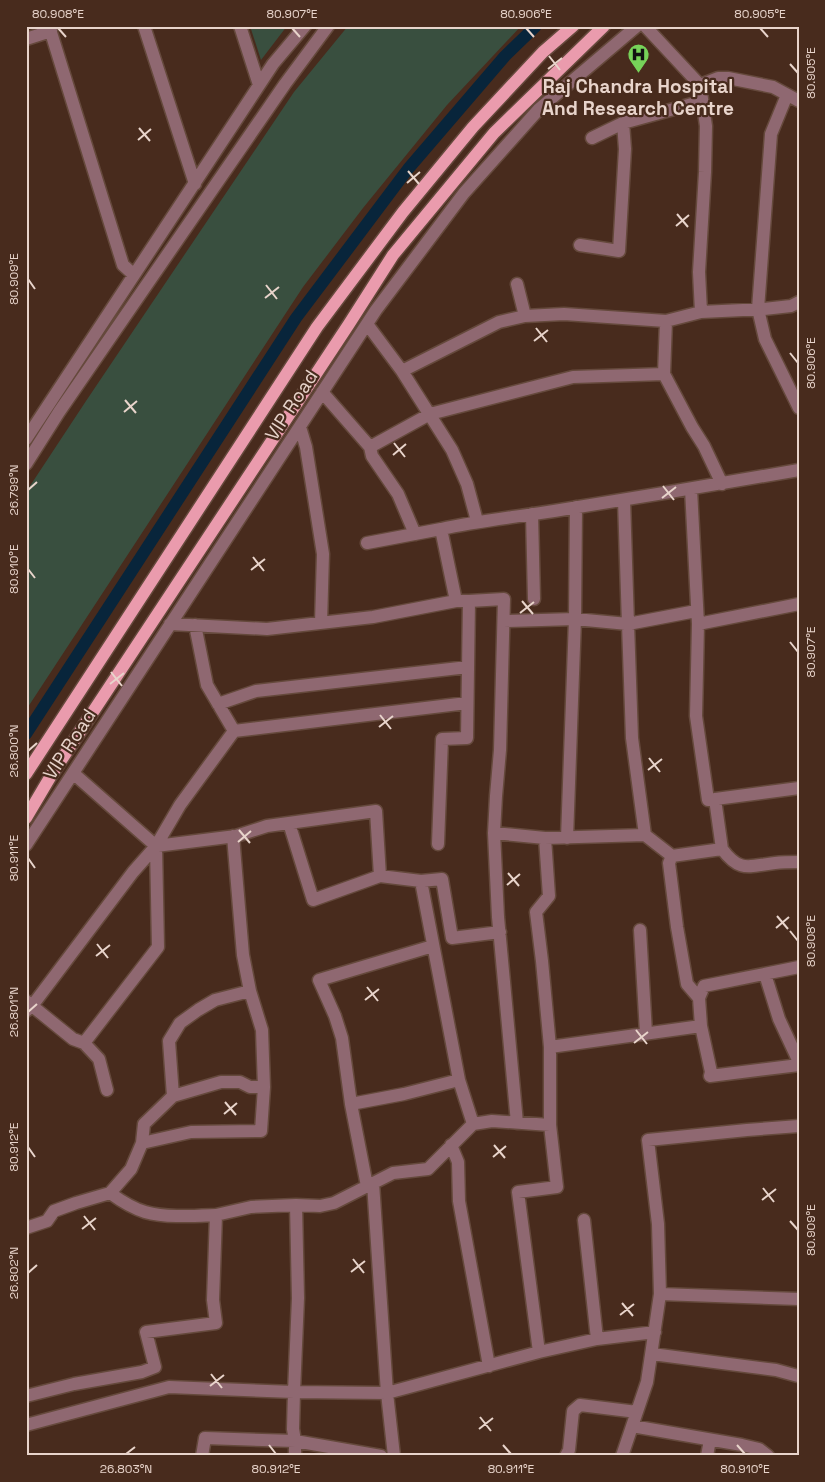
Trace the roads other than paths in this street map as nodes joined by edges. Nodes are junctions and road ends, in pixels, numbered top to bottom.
1 (144, 26) edge
2 (240, 26) edge
3 (305, 26) edge
4 (328, 26) edge
5 (573, 26) edge
6 (604, 26) edge
7 (637, 26) edge
8 (645, 26) edge
9 (50, 29) edge
10 (26, 39) edge
11 (700, 84) junction
12 (259, 85) junction
13 (787, 95) junction
14 (799, 101) edge
15 (703, 104) junction
16 (623, 123) junction
17 (592, 138) dead end
18 (195, 184) junction
19 (580, 245) dead end
20 (134, 275) junction
21 (517, 284) dead end
22 (799, 302) edge
23 (758, 309) junction
24 (700, 312) junction
25 (525, 316) junction
26 (666, 321) junction
27 (368, 324) junction
28 (402, 371) junction
29 (664, 374) junction
30 (322, 392) junction
31 (799, 408) edge
32 (430, 414) junction
33 (300, 427) junction
34 (26, 438) edge
35 (370, 447) junction
36 (26, 464) edge
37 (799, 470) edge
38 (722, 484) junction
39 (691, 489) junction
40 (624, 500) junction
41 (576, 507) junction
42 (532, 514) junction
43 (477, 521) junction
44 (441, 528) junction
45 (415, 534) junction
46 (367, 544) dead end
47 (534, 599) dead end
48 (463, 601) junction
49 (799, 604) edge
50 (696, 611) junction
51 (575, 619) junction
52 (504, 621) junction
53 (321, 623) junction
54 (170, 624) junction
55 (628, 624) junction
56 (698, 624) junction
57 (195, 625) junction
58 (468, 668) junction
59 (467, 703) junction
60 (218, 704) junction
61 (234, 731) junction
62 (73, 773) junction
63 (26, 774) edge
64 (799, 788) edge
65 (715, 799) junction
66 (26, 818) edge
67 (289, 823) junction
68 (494, 833) junction
69 (233, 836) junction
70 (644, 836) junction
71 (545, 838) junction
72 (567, 838) junction
73 (438, 844) dead end
74 (26, 845) edge
75 (156, 846) junction
76 (722, 849) junction
77 (672, 856) junction
78 (799, 862) edge
79 (380, 876) junction
80 (421, 880) junction
81 (640, 930) dead end
82 (500, 932) junction
83 (434, 946) junction
84 (799, 966) edge
85 (766, 974) junction
86 (250, 991) junction
87 (698, 998) junction
88 (28, 1006) edge
89 (701, 1026) junction
90 (646, 1034) junction
91 (84, 1042) junction
92 (550, 1047) junction
93 (799, 1063) edge
94 (459, 1080) junction
95 (264, 1087) junction
96 (107, 1090) dead end
97 (173, 1096) junction
98 (351, 1104) junction
99 (517, 1123) junction
100 (473, 1124) junction
101 (550, 1125) junction
102 (799, 1126) edge
103 (142, 1143) junction
104 (451, 1145) junction
105 (370, 1185) junction
106 (110, 1194) junction
107 (296, 1205) junction
108 (216, 1215) junction
109 (584, 1220) dead end
110 (26, 1228) edge
111 (660, 1294) junction
112 (799, 1299) edge
113 (655, 1332) junction
114 (597, 1339) junction
115 (539, 1352) junction
116 (652, 1354) junction
117 (488, 1366) junction
118 (798, 1376) edge
119 (294, 1392) junction
120 (387, 1393) junction
121 (26, 1396) edge
122 (637, 1412) junction
123 (26, 1425) edge
124 (632, 1426) junction
125 (710, 1440) junction
126 (295, 1441) junction
127 (202, 1456) edge
128 (294, 1456) edge
129 (381, 1456) edge
130 (394, 1456) edge
131 (566, 1456) edge
132 (622, 1456) edge
133 (707, 1456) edge
134 (768, 1456) edge

1 - 18 street
2 - 12 street
3 - 12 street
4 - 36 street
5 - 63 main road, VIP Road
6 - 66 main road, VIP Road
7 - 27 street, VIP Road
8 - 11 street
9 - 10 street
9 - 20 street
11 - 13 street
11 - 15 street
12 - 18 street
13 - 14 street
13 - 23 street
15 - 16 street
15 - 24 street
16 - 17 street
16 - 19 street
18 - 20 street
20 - 34 street
21 - 25 street
22 - 23 street
23 - 24 street
23 - 31 street
24 - 26 street
25 - 26 street
25 - 28 street
26 - 29 street
27 - 28 street
27 - 30 street, VIP Road
28 - 32 street
29 - 32 street
29 - 38 street
30 - 33 street, VIP Road
30 - 35 street
32 - 35 street
32 - 43 street
33 - 53 street
33 - 54 street, VIP Road
35 - 45 street
37 - 38 street
38 - 39 street
39 - 40 street
39 - 50 street
40 - 41 street
40 - 55 street
41 - 42 street
41 - 51 street
42 - 43 street
42 - 47 street
43 - 44 street
44 - 45 street
44 - 48 street
45 - 46 street
48 - 52 street
48 - 53 street
48 - 58 street
49 - 56 street
50 - 55 street
50 - 56 street
51 - 52 street
51 - 55 street
51 - 72 street
52 - 68 street
53 - 57 street
54 - 57 street
54 - 62 street, VIP Road
55 - 70 street
56 - 65 street
57 - 60 street
58 - 59 street
58 - 60 street
59 - 61 street
59 - 73 street
60 - 61 street
61 - 75 street
62 - 74 street, VIP Road
62 - 75 street
64 - 65 street
65 - 76 street
67 - 69 street
67 - 79 street
67 - 79 street
68 - 71 street
68 - 82 street
69 - 75 street
69 - 86 street
70 - 72 street
70 - 77 street
71 - 72 street
71 - 92 street
75 - 88 street
75 - 91 street
76 - 77 street
76 - 78 street
77 - 87 street
79 - 80 street
80 - 82 street
80 - 83 street
81 - 90 street
82 - 99 street
83 - 94 street
83 - 98 street
84 - 85 street
85 - 87 street
85 - 93 street
86 - 95 street
86 - 97 street
87 - 89 street
88 - 91 street
89 - 90 street
89 - 93 street
90 - 92 street
91 - 96 street
92 - 101 street
94 - 98 street
94 - 100 street
95 - 97 street
95 - 103 street
97 - 103 street
98 - 105 street
99 - 100 street
99 - 101 street
100 - 104 street
101 - 115 street
102 - 111 street
103 - 106 street
104 - 105 street
104 - 117 street
105 - 107 street
105 - 120 street
106 - 108 street
106 - 110 street
107 - 108 street
107 - 119 street
108 - 121 street
109 - 114 street
111 - 112 street
111 - 113 street
113 - 114 street
113 - 116 street
114 - 115 street
115 - 117 street
116 - 118 street
116 - 122 street
117 - 120 street
119 - 120 street
119 - 123 street
119 - 126 street
120 - 130 street
122 - 124 street
122 - 131 street
124 - 125 street
124 - 132 street
125 - 133 street
125 - 134 street
126 - 127 street
126 - 128 street
126 - 129 street

